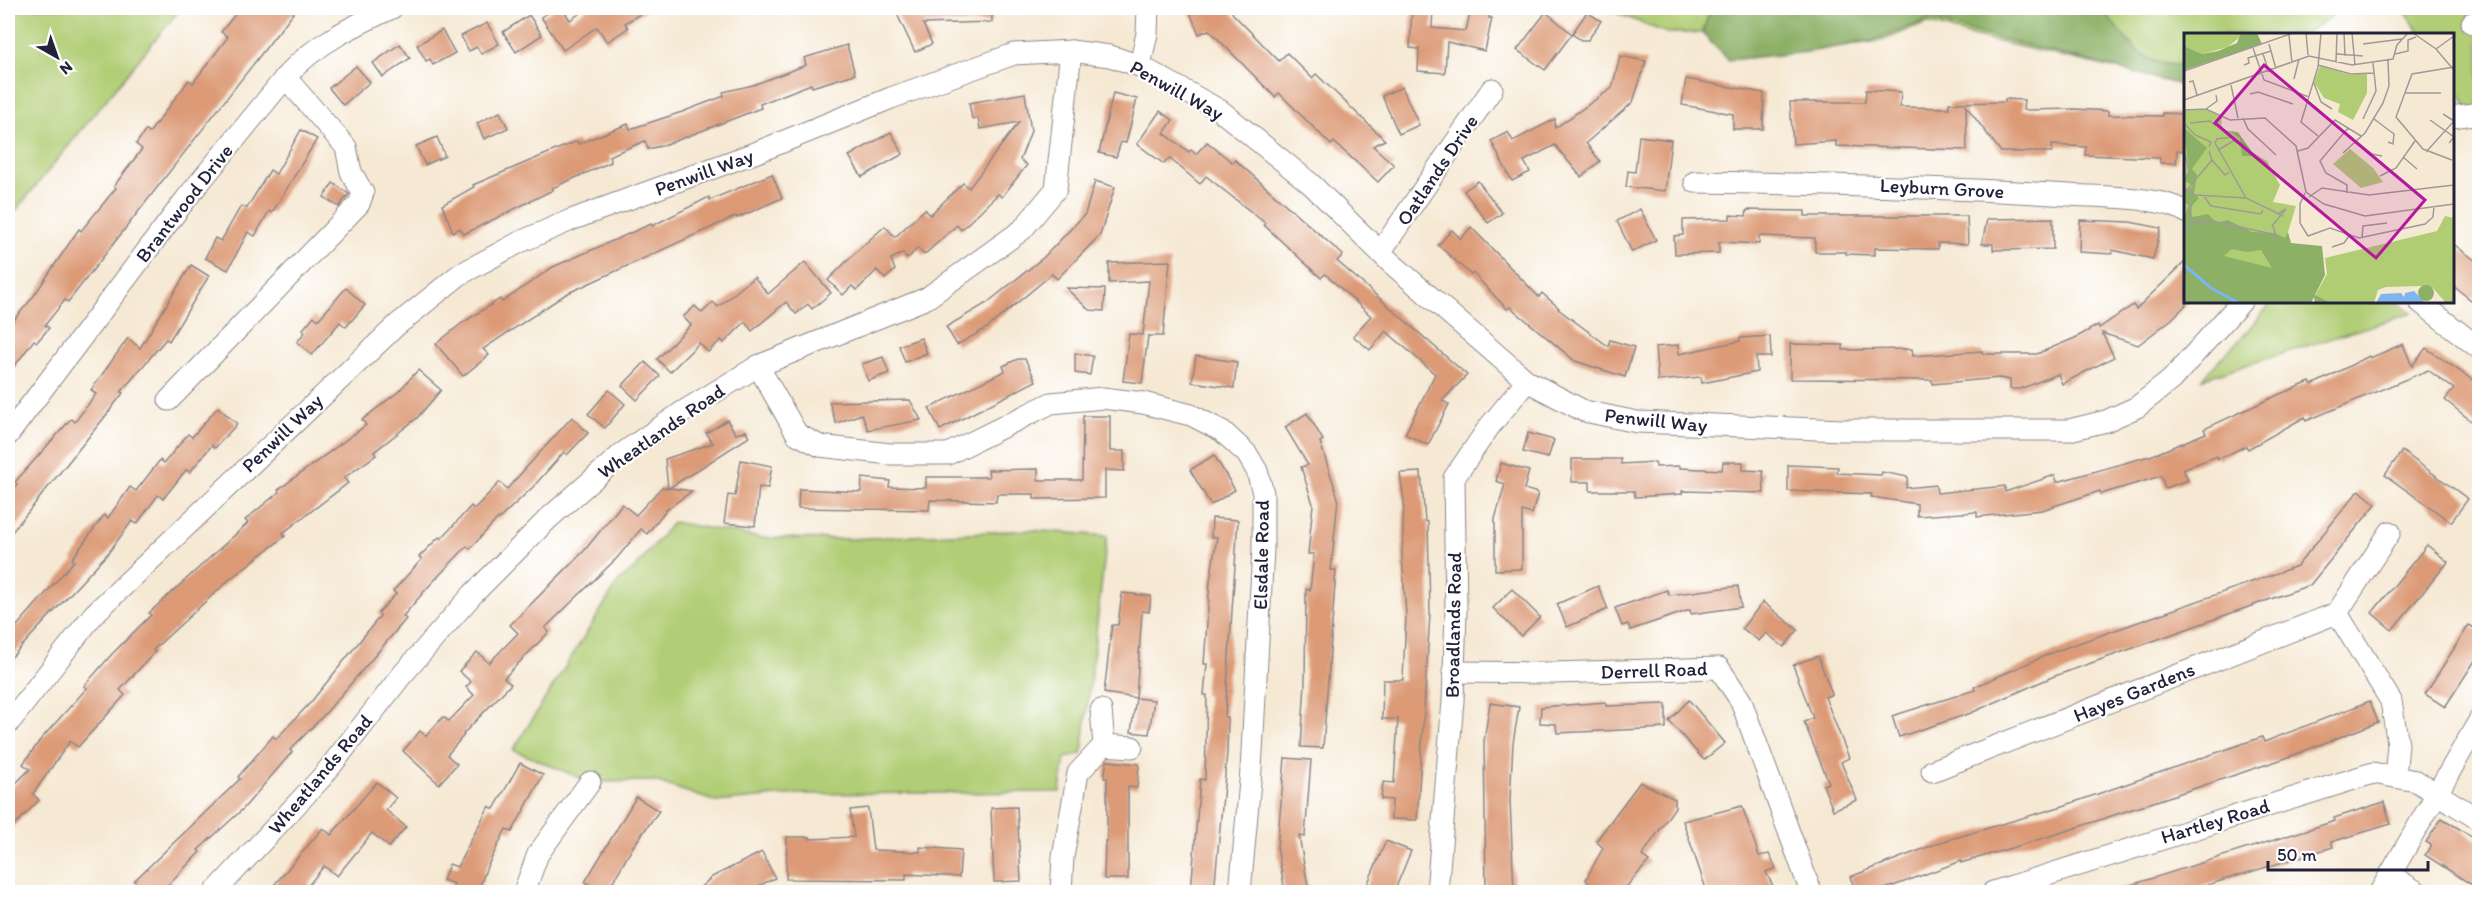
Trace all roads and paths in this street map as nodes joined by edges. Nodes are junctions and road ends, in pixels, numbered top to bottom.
1 (392, 8) edge
2 (1148, 8) edge
3 (1071, 51) junction
4 (1140, 66) junction
5 (285, 77) junction
6 (1492, 89) dead end
7 (2480, 113) edge
8 (2454, 117) edge
9 (1695, 182) dead end
10 (2184, 211) edge
11 (1381, 251) junction
12 (2240, 303) edge
13 (2421, 303) edge
14 (2480, 349) edge
15 (758, 366) junction
16 (1527, 381) junction
17 (169, 400) dead end
18 (8, 435) edge
19 (2390, 532) dead end
20 (2337, 613) junction
21 (1454, 672) junction
22 (1101, 710) dead end
23 (2478, 723) edge
24 (8, 724) edge
25 (1104, 745) junction
26 (1132, 747) dead end
27 (1932, 771) dead end
28 (2395, 777) junction
29 (590, 782) dead end
30 (2437, 793) junction
31 (2480, 820) edge
32 (2385, 884) edge
33 (215, 892) edge
34 (524, 892) edge
35 (1061, 892) edge
36 (1240, 892) edge
37 (1437, 892) edge
38 (1811, 892) edge
39 (1993, 892) edge
40 (2417, 892) edge

1 - 5 street, Brantwood Drive
2 - 4 street
3 - 4 street, Penwill Way
3 - 15 street, Wheatlands Road
3 - 24 street, Penwill Way
4 - 11 street, Penwill Way
5 - 17 street
5 - 18 street, Brantwood Drive
6 - 11 street, Oatlands Drive
7 - 8 street
9 - 10 street, Leyburn Grove
11 - 16 street, Penwill Way
12 - 16 street, Penwill Way
13 - 14 street
15 - 33 street, Wheatlands Road
15 - 36 street, Elsdale Road
16 - 21 street, Broadlands Road
19 - 20 street
20 - 27 street, Hayes Gardens
20 - 28 street
21 - 37 street, Broadlands Road
21 - 38 street, Derrell Road
22 - 25 street
23 - 30 street
25 - 26 street
25 - 35 street
28 - 30 street, Hartley Road
28 - 39 street, Hartley Road
29 - 34 street
30 - 31 street, Hartley Road
30 - 32 street
32 - 40 street

